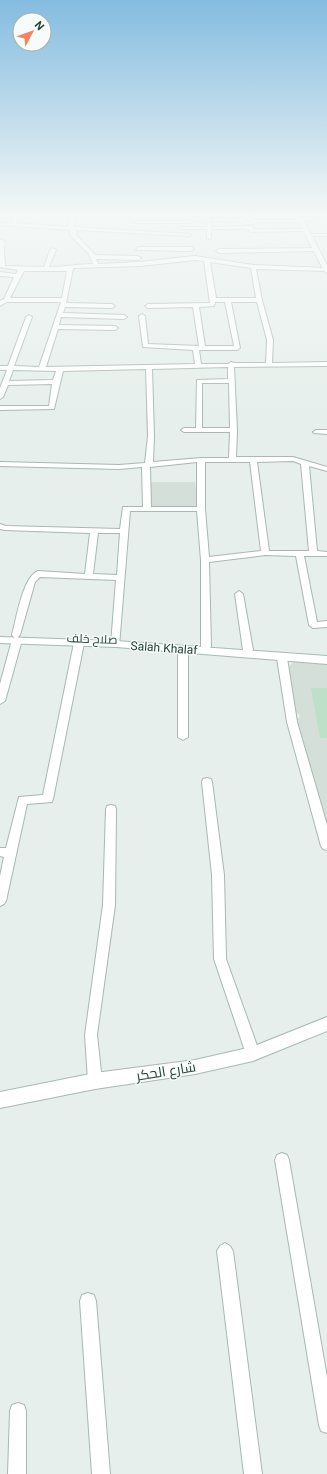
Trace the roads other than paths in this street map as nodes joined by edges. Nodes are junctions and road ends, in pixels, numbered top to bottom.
1 (14, 283) edge
2 (67, 283) edge
3 (211, 283) edge
4 (256, 283) edge
5 (6, 300) junction
6 (214, 300) junction
7 (260, 300) junction
8 (228, 301) junction
9 (63, 303) junction
10 (0, 304) edge
11 (112, 306) dead end
12 (148, 306) dead end
13 (196, 306) junction
14 (142, 316) dead end
15 (29, 317) dead end
16 (124, 317) dead end
17 (58, 318) junction
18 (117, 322) dead end
19 (55, 327) junction
20 (115, 328) dead end
21 (199, 348) junction
22 (231, 364) junction
23 (269, 364) junction
24 (327, 364) edge
25 (198, 366) junction
26 (0, 368) edge
27 (11, 368) junction
28 (42, 368) junction
29 (149, 368) junction
30 (60, 369) junction
31 (233, 381) junction
32 (56, 382) junction
33 (5, 383) junction
34 (0, 397) edge
35 (0, 408) edge
36 (184, 430) dead end
37 (199, 430) junction
38 (234, 430) junction
39 (316, 432) dead end
40 (327, 432) edge
41 (232, 459) junction
42 (253, 459) junction
43 (201, 460) junction
44 (149, 463) junction
45 (305, 463) junction
46 (0, 464) edge
47 (326, 469) edge
48 (327, 479) edge
49 (201, 509) junction
50 (147, 510) junction
51 (0, 526) edge
52 (94, 531) junction
53 (124, 531) junction
54 (265, 553) junction
55 (300, 554) junction
56 (313, 554) junction
57 (327, 554) edge
58 (205, 560) junction
59 (89, 577) junction
60 (120, 578) junction
61 (240, 594) dead end
62 (327, 624) edge
63 (0, 634) edge
64 (17, 638) junction
65 (0, 640) edge
66 (117, 642) junction
67 (79, 643) junction
68 (206, 647) junction
69 (183, 649) junction
70 (248, 650) junction
71 (327, 655) edge
72 (282, 658) junction
73 (327, 660) edge
74 (0, 701) edge
75 (183, 738) dead end
76 (207, 782) dead end
77 (111, 809) dead end
78 (327, 846) edge
79 (6, 852) edge
80 (0, 901) edge
81 (327, 1024) edge
82 (253, 1054) junction
83 (96, 1081) junction
84 (0, 1100) edge
85 (282, 1160) dead end
86 (225, 1251) dead end
87 (88, 1301) dead end
88 (18, 1411) dead end
89 (327, 1425) edge
90 (17, 1474) edge
91 (100, 1474) edge
92 (253, 1474) edge

1 - 5 street
2 - 9 street
3 - 6 street
4 - 7 street
5 - 9 street
5 - 10 street
6 - 8 street
6 - 13 street
7 - 8 street
7 - 23 street
8 - 21 street
9 - 11 street
9 - 17 street
12 - 13 street
13 - 21 street
14 - 21 street
15 - 27 street
16 - 17 street
17 - 18 street
17 - 19 street
19 - 20 street
19 - 28 street
21 - 25 street
22 - 23 street
22 - 25 street
22 - 31 street
23 - 24 street
25 - 29 street
26 - 27 street
27 - 28 street
27 - 33 street
28 - 30 street
29 - 30 street
29 - 44 street
30 - 32 street
31 - 37 street
31 - 38 street
32 - 33 street
32 - 35 street
33 - 34 street
36 - 37 street
37 - 38 street
38 - 41 street
39 - 40 street
41 - 42 street
41 - 43 street
42 - 45 street
42 - 54 street
43 - 44 street
43 - 49 street
44 - 46 street
44 - 50 street
45 - 47 street
45 - 56 street
47 - 48 street
49 - 50 street
49 - 58 street
50 - 53 street
51 - 52 street
52 - 53 street
52 - 59 street
53 - 60 street
54 - 55 street
54 - 58 street
55 - 56 street
55 - 62 street
56 - 57 street
58 - 68 street
59 - 60 street
59 - 64 street
60 - 66 street
61 - 70 street
63 - 64 main road, صلاح خلف
64 - 65 main road, Salah Khalaf
64 - 66 main road, صلاح خلف
64 - 67 main road, Salah Khalaf
64 - 74 street
66 - 67 main road, Salah Khalaf
66 - 68 main road, صلاح خلف
66 - 69 main road, Salah Khalaf
67 - 79 street
68 - 70 main road, صلاح خلف
69 - 72 main road, Salah Khalaf
69 - 75 street
70 - 71 main road, صلاح خلف
72 - 73 main road, Salah Khalaf
72 - 78 street
76 - 82 street
77 - 83 street
79 - 80 street
81 - 82 main road, شارع الحكر
82 - 83 main road, شارع الحكر
83 - 84 main road, شارع الحكر
85 - 89 street
86 - 92 street
87 - 91 street
88 - 90 street

